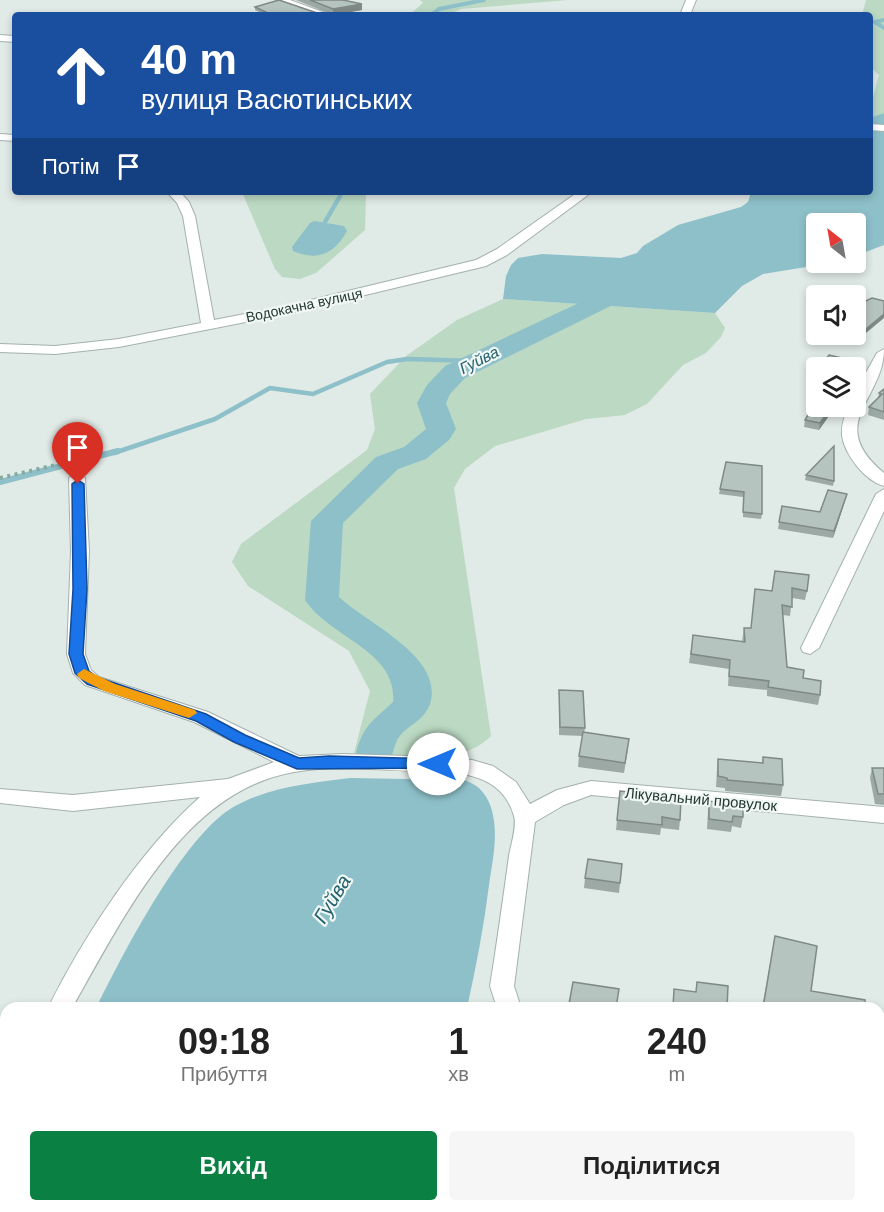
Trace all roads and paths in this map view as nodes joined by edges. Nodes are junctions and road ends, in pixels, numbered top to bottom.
1 (281, 0) edge
2 (317, 12) edge
3 (176, 195) edge
4 (582, 195) edge
5 (208, 325) junction
6 (0, 348) edge
7 (884, 353) edge
8 (74, 470) joint
9 (0, 478) edge
10 (884, 481) edge
11 (884, 494) edge
12 (810, 648) dead end
13 (297, 764) junction
14 (231, 786) junction
15 (0, 796) edge
16 (884, 815) edge
17 (525, 818) junction
18 (64, 1002) edge
19 (507, 1002) edge

1 - 2 street
3 - 5 street
4 - 5 street, Водокачна вулиця
5 - 6 street, Водокачна вулиця
7 - 10 street
8 - 9 path
8 - 13 street
11 - 12 street
13 - 14 street
13 - 17 street
14 - 15 street
14 - 18 street
16 - 17 street, Лікувальний провулок
17 - 19 street

